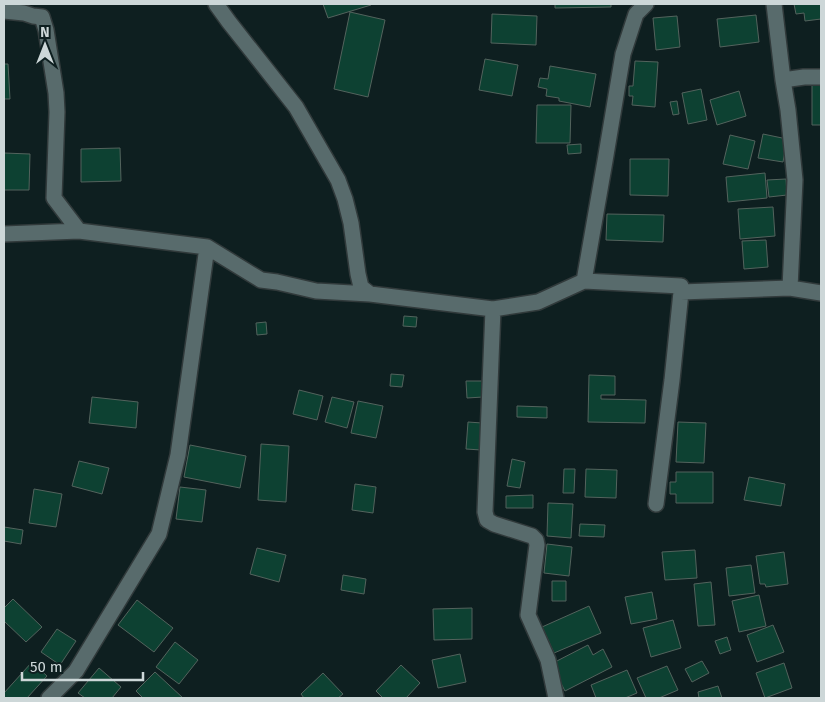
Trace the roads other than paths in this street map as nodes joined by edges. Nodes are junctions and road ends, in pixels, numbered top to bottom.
1 (216, 4) edge
2 (646, 4) edge
3 (774, 4) edge
4 (4, 11) edge
5 (821, 76) edge
6 (783, 80) junction
7 (79, 231) junction
8 (4, 234) edge
9 (207, 247) junction
10 (584, 281) junction
11 (790, 288) junction
12 (681, 292) junction
13 (821, 293) edge
14 (370, 294) junction
15 (493, 309) junction
16 (656, 504) dead end
17 (49, 698) edge
18 (556, 698) edge

1 - 14 street
2 - 10 street
3 - 6 street
4 - 7 street
5 - 6 street
6 - 11 street
7 - 8 street
7 - 9 street
9 - 14 street
9 - 17 street
10 - 12 street
10 - 15 street
11 - 12 street
11 - 13 street
12 - 16 street
14 - 15 street
15 - 18 street

